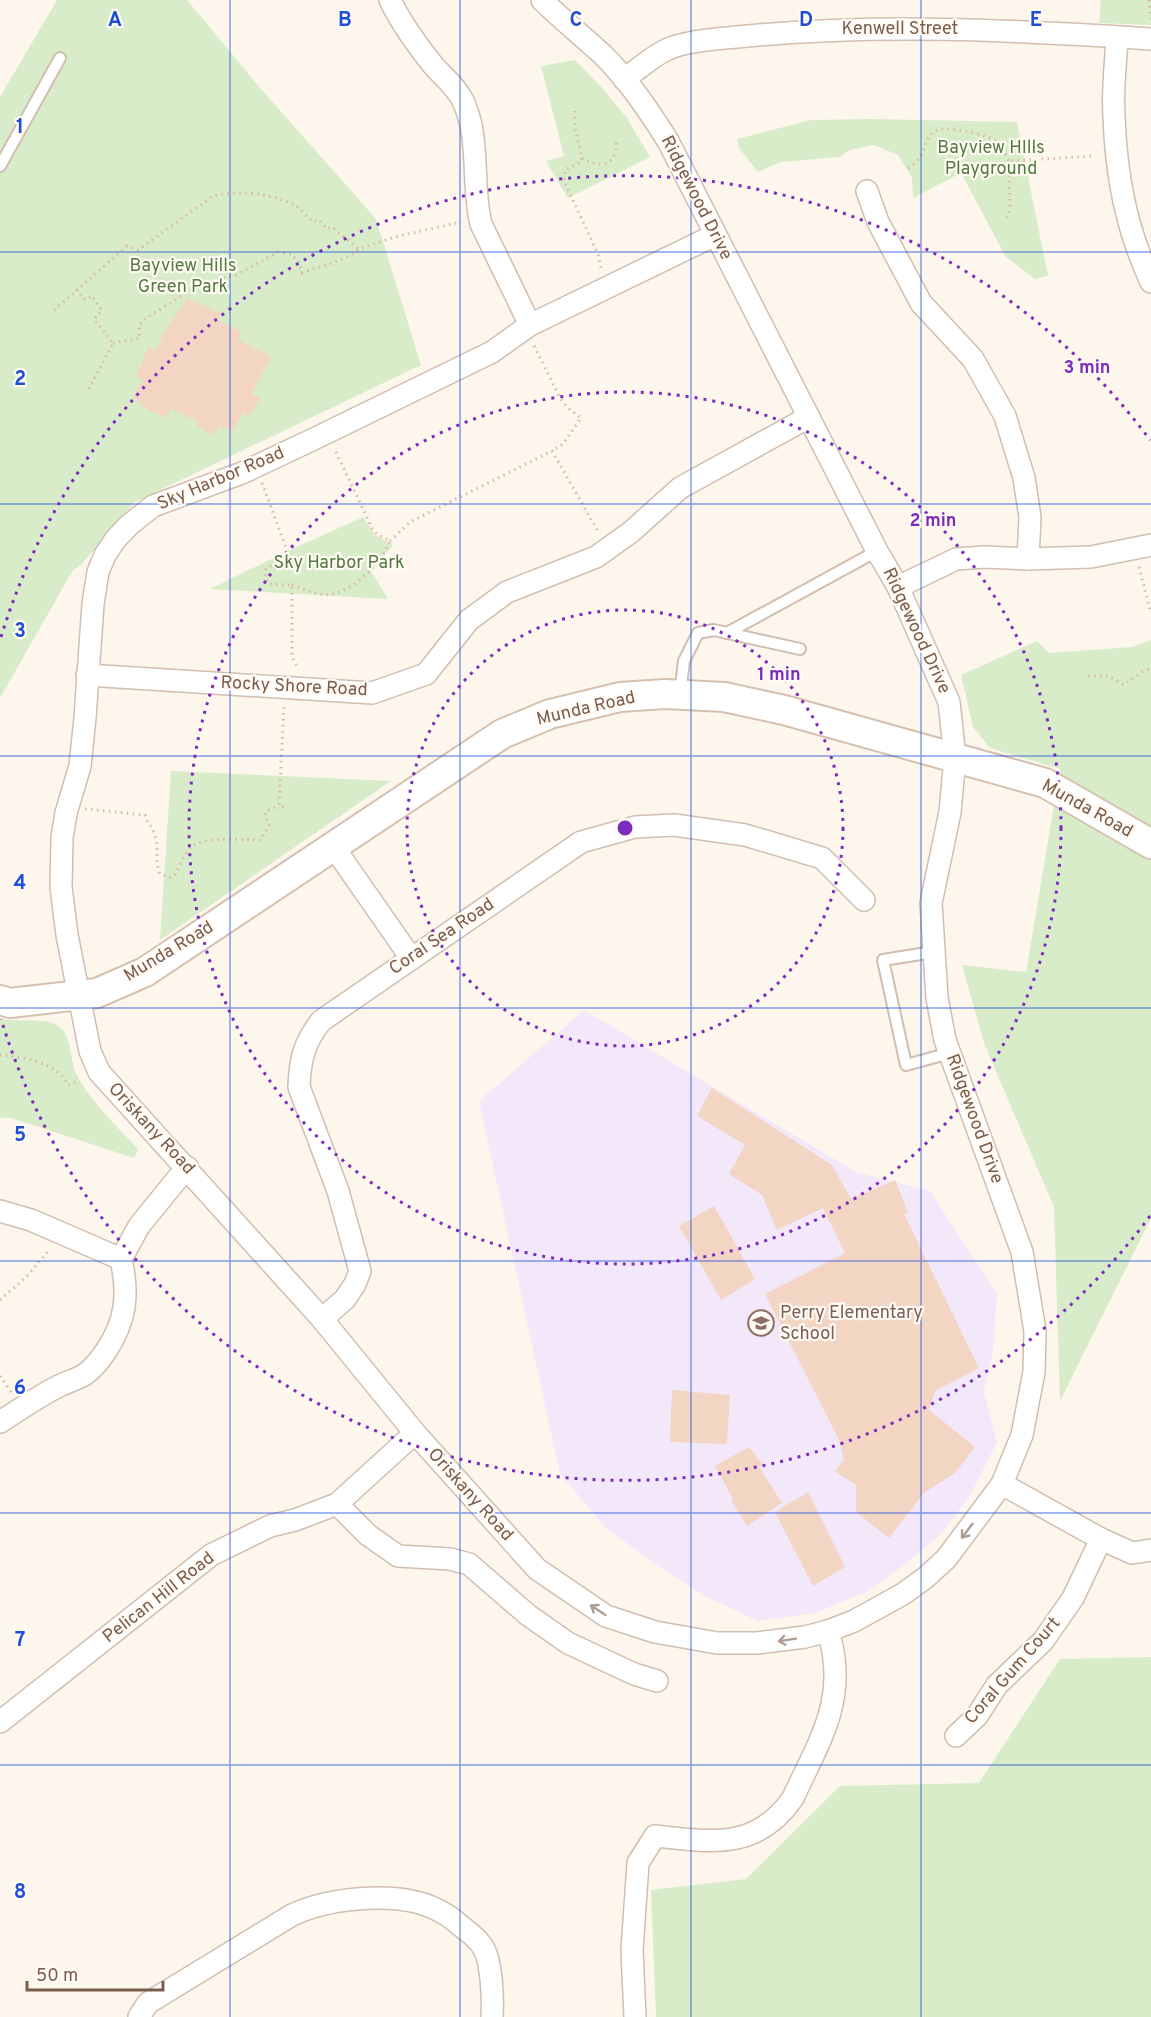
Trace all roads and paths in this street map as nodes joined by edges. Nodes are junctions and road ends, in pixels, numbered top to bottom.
1 (390, 0) edge
2 (542, 0) edge
3 (1149, 0) edge
4 (1151, 24) edge
5 (1116, 37) junction
6 (1151, 39) edge
7 (60, 58) dead end
8 (624, 79) junction
9 (575, 111) dead end
10 (616, 142) dead end
11 (1095, 156) dead end
12 (582, 158) junction
13 (1010, 161) junction
14 (0, 166) edge
15 (908, 168) dead end
16 (867, 191) dead end
17 (1007, 219) dead end
18 (465, 221) dead end
19 (715, 235) junction
20 (359, 249) junction
21 (601, 268) dead end
22 (1151, 282) edge
23 (76, 290) junction
24 (54, 310) dead end
25 (532, 335) junction
26 (113, 343) junction
27 (89, 389) dead end
28 (809, 417) junction
29 (334, 448) dead end
30 (552, 451) junction
31 (261, 482) dead end
32 (599, 533) dead end
33 (390, 541) junction
34 (1151, 545) edge
35 (877, 551) junction
36 (1028, 559) junction
37 (1139, 565) dead end
38 (292, 585) junction
39 (898, 587) junction
40 (1151, 613) edge
41 (727, 633) junction
42 (800, 649) dead end
43 (1151, 668) edge
44 (299, 670) dead end
45 (87, 675) junction
46 (1088, 676) dead end
47 (680, 695) junction
48 (284, 702) dead end
49 (955, 758) junction
50 (279, 805) junction
51 (284, 807) dead end
52 (83, 808) dead end
53 (1151, 844) edge
54 (333, 846) junction
55 (864, 900) dead end
56 (933, 952) junction
57 (411, 958) junction
58 (78, 995) junction
59 (0, 1000) edge
60 (950, 1053) junction
61 (0, 1055) edge
62 (79, 1081) dead end
63 (187, 1167) junction
64 (0, 1211) edge
65 (50, 1249) dead end
66 (121, 1259) junction
67 (0, 1300) edge
68 (322, 1319) junction
69 (0, 1376) edge
70 (13, 1394) dead end
71 (0, 1422) edge
72 (415, 1433) junction
73 (1002, 1484) junction
74 (337, 1504) junction
75 (1101, 1539) junction
76 (1151, 1550) edge
77 (828, 1630) junction
78 (657, 1681) dead end
79 (0, 1722) edge
80 (956, 1736) dead end
81 (139, 2017) edge
82 (492, 2017) edge
83 (635, 2017) edge

1 - 25 street
2 - 8 street, Ridgewood Drive
3 - 4 path
5 - 6 street, Kenwell Street
5 - 8 street, Kenwell Street
5 - 22 street
7 - 14 lane
8 - 19 street, Ridgewood Drive
9 - 12 path
10 - 12 path
11 - 13 path
12 - 21 path
13 - 15 path
13 - 17 path
16 - 36 street
18 - 20 path
19 - 25 street, Sky Harbor Road
19 - 28 street, Ridgewood Drive
20 - 23 path
20 - 26 path
23 - 24 path
23 - 26 path
25 - 30 path
25 - 45 street, Sky Harbor Road
26 - 27 path
28 - 35 street, Ridgewood Drive
28 - 45 street, Rocky Shore Road
29 - 33 path
30 - 32 path
30 - 33 path
31 - 38 path
33 - 38 path
34 - 36 street
35 - 39 street, Ridgewood Drive
35 - 41 lane
36 - 39 street
37 - 40 path
38 - 44 path
39 - 49 street, Ridgewood Drive
41 - 42 lane
41 - 47 lane
43 - 46 path
45 - 58 street, Sky Harbor Road
47 - 49 street, Munda Road
47 - 54 street, Munda Road
48 - 50 path
49 - 53 street, Munda Road
49 - 56 street, Ridgewood Drive
50 - 51 path
50 - 52 path
54 - 57 street
54 - 58 street, Munda Road
55 - 57 street, Coral Sea Road
56 - 60 street, Ridgewood Drive
56 - 60 lane
57 - 68 street, Coral Sea Road
58 - 59 street, Munda Road
58 - 63 street, Oriskany Road
60 - 73 street, Ridgewood Drive
61 - 62 path
63 - 66 street
63 - 68 street, Oriskany Road
64 - 66 street
65 - 67 path
66 - 71 street
68 - 72 street, Oriskany Road
69 - 70 path
72 - 74 street, Pelican Hill Road
77 -> 72 street, Oriskany Road
73 - 75 street
73 -> 77 street, Oriskany Road
74 - 78 street
74 - 79 street, Pelican Hill Road
75 - 76 street
75 - 80 street, Coral Gum Court
77 - 83 street
81 - 82 street

